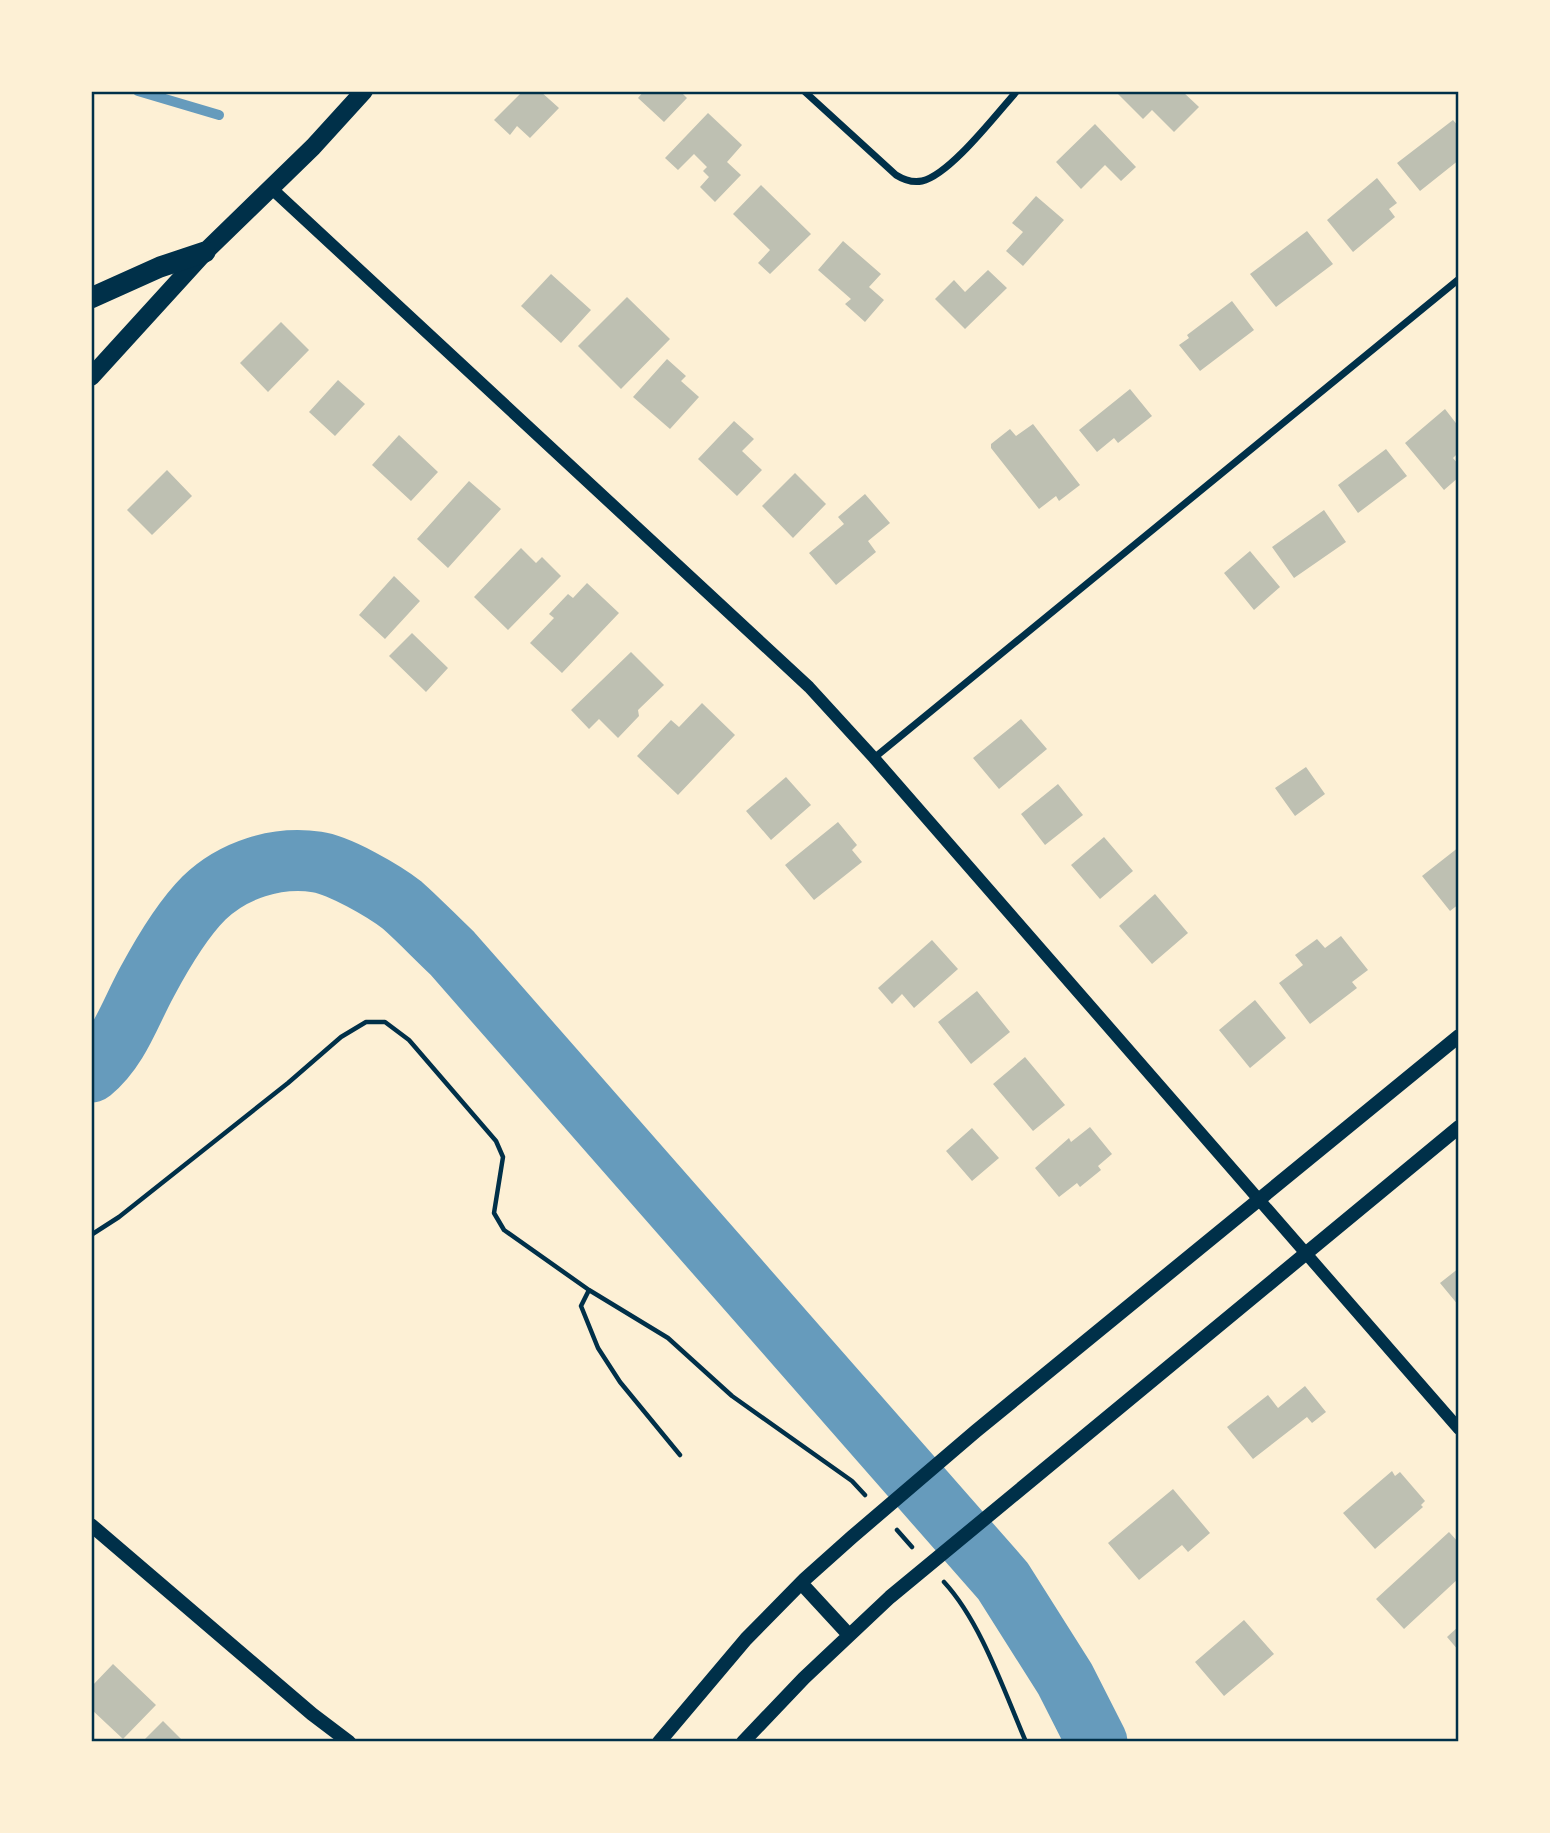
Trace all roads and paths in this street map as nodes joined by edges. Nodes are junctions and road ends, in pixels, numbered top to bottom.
1 (364, 91) edge
2 (804, 91) edge
3 (1017, 91) edge
4 (271, 188) junction
5 (205, 252) junction
6 (1459, 279) edge
7 (91, 298) edge
8 (91, 377) edge
9 (874, 758) junction
10 (1459, 1037) edge
11 (1459, 1126) edge
12 (1260, 1201) junction
13 (91, 1235) edge
14 (1306, 1252) junction
15 (589, 1290) junction
16 (1459, 1429) edge
17 (680, 1454) dead end
18 (870, 1500) dead end
19 (888, 1520) dead end
20 (91, 1525) edge
21 (915, 1550) dead end
22 (942, 1580) dead end
23 (801, 1583) junction
24 (849, 1635) junction
25 (349, 1742) edge
26 (659, 1742) edge
27 (743, 1742) edge
28 (1026, 1742) edge

1 - 4 main road
2 - 3 street
4 - 5 main road
4 - 9 street
5 - 7 highway
5 - 8 main road
6 - 9 street
9 - 12 street
10 - 12 main road
11 - 14 main road
12 - 14 street
12 - 23 main road
13 - 15 path
14 - 16 street
14 - 24 main road
15 - 17 path
15 - 18 path
19 - 21 path
20 - 25 main road
22 - 28 path
23 - 24 main road
23 - 26 main road
24 - 27 main road

